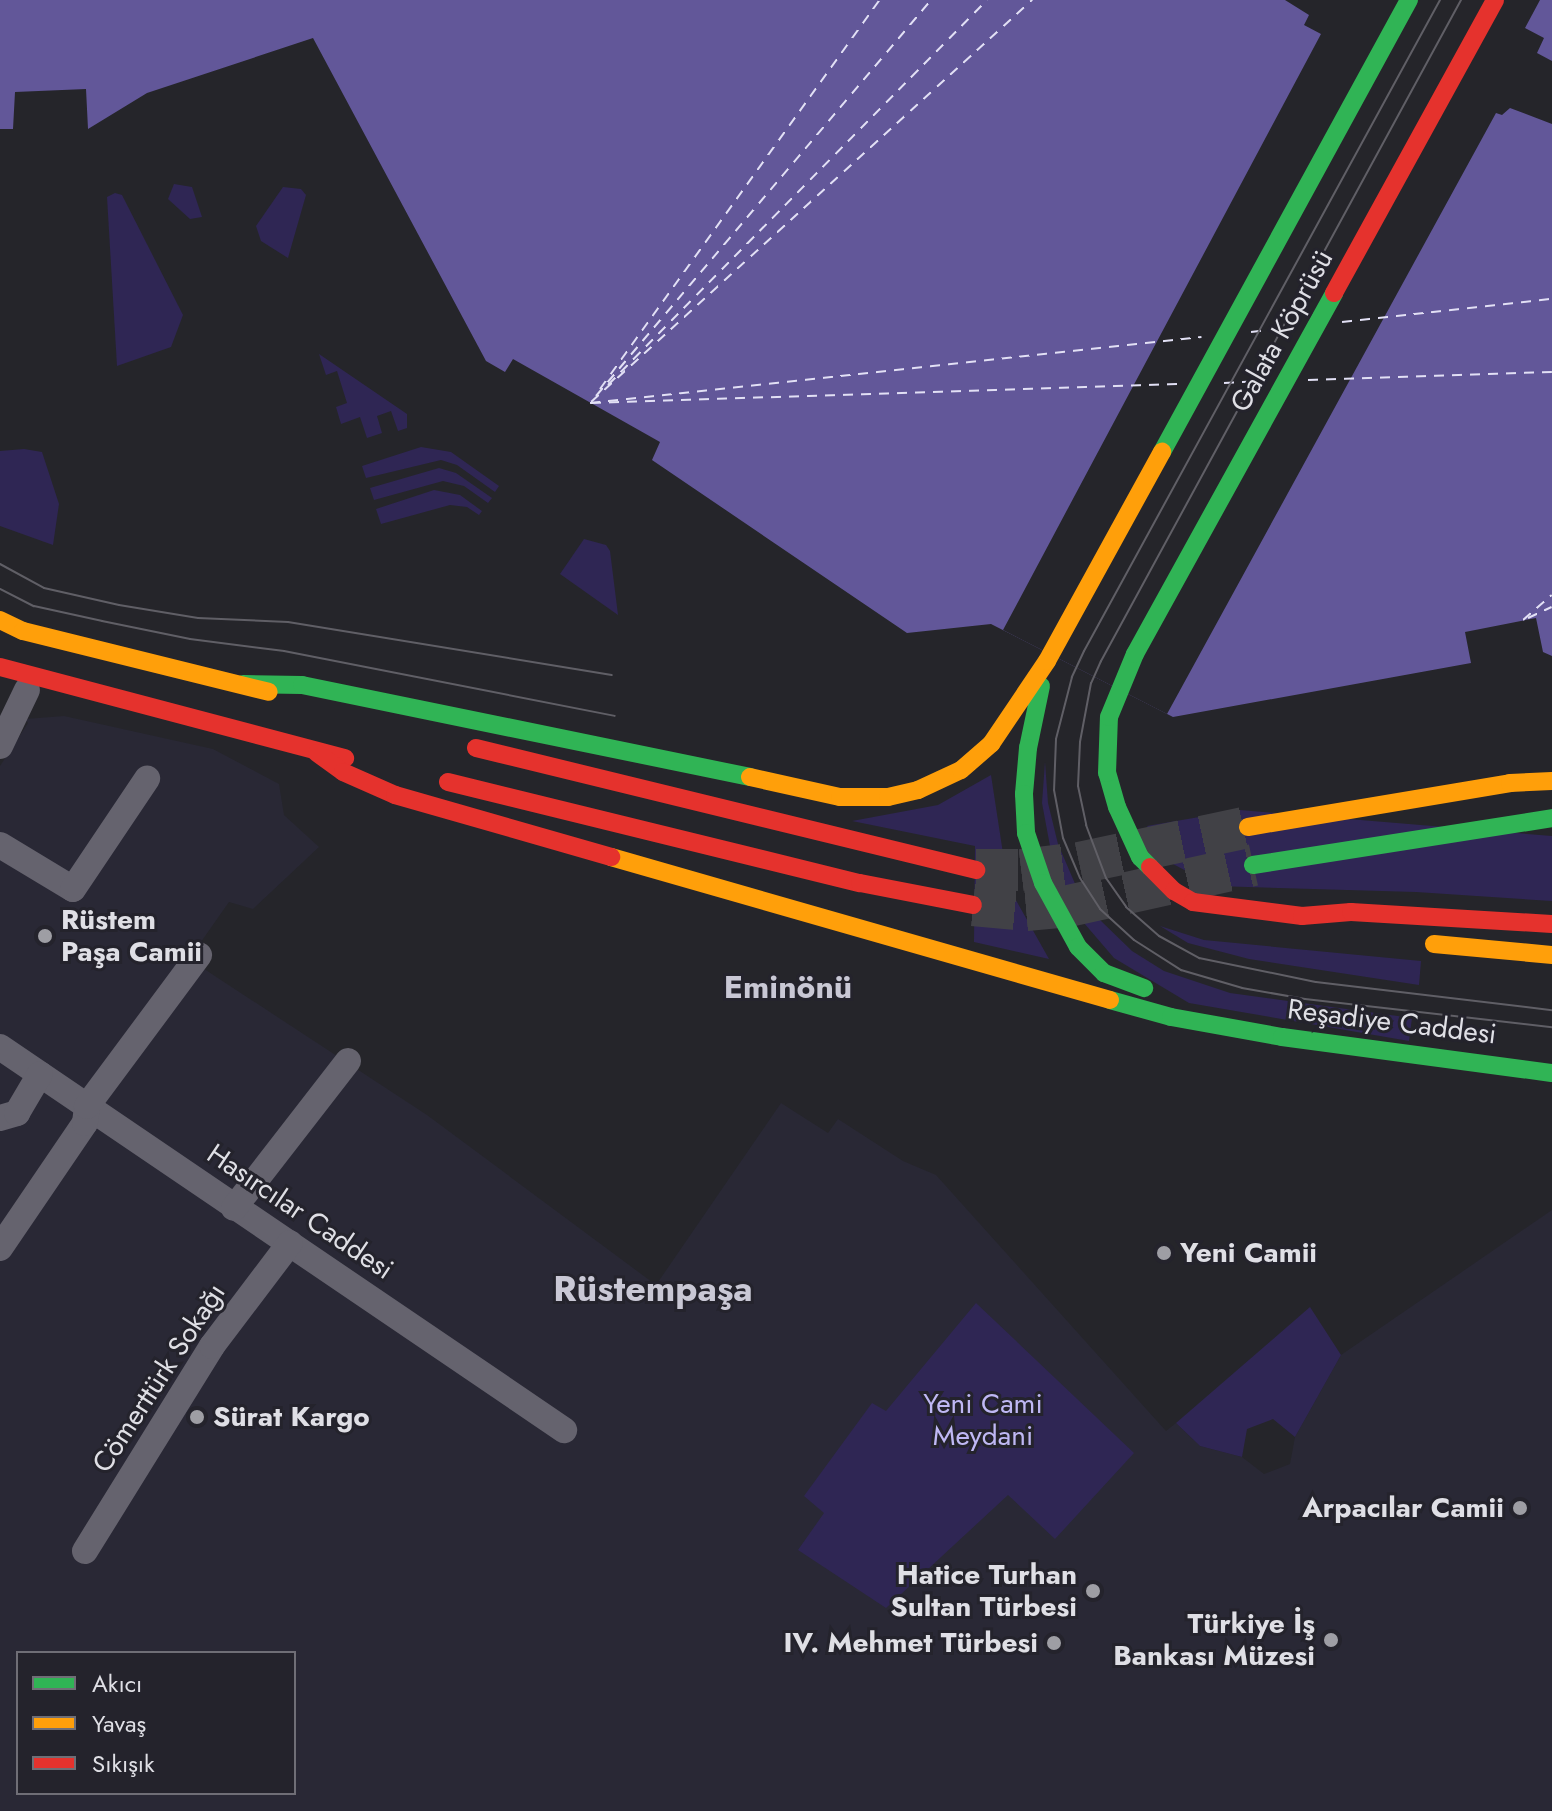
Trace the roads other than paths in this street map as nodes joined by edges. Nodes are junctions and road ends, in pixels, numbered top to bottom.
1 (1409, 0) edge
2 (1495, 0) edge
3 (0, 620) edge
4 (1047, 661) junction
5 (0, 667) edge
6 (243, 684) junction
7 (27, 690) dead end
8 (335, 712) dead end
9 (455, 743) dead end
10 (0, 746) edge
11 (317, 753) junction
12 (368, 761) dead end
13 (424, 776) dead end
14 (147, 779) dead end
15 (1552, 781) edge
16 (1552, 818) edge
17 (1248, 827) tunnel mouth
18 (0, 845) edge
19 (1253, 865) tunnel mouth
20 (976, 870) tunnel mouth
21 (973, 905) tunnel mouth
22 (1302, 916) junction
23 (1552, 924) edge
24 (1351, 932) dead end
25 (1422, 943) dead end
26 (199, 955) dead end
27 (1552, 955) edge
28 (1225, 1027) junction
29 (0, 1047) edge
30 (348, 1061) dead end
31 (1552, 1073) edge
32 (40, 1074) junction
33 (87, 1106) junction
34 (0, 1118) edge
35 (234, 1208) junction
36 (290, 1243) junction
37 (0, 1248) edge
38 (564, 1430) dead end
39 (85, 1551) dead end

1 - 4 main road, Galata Köprüsü
2 - 22 main road, Galata Köprüsü
3 - 6 main road
4 - 6 main road
4 - 28 main road
5 - 11 main road
6 - 8 main road
7 - 10 street
9 - 20 main road
11 - 12 main road
11 - 28 main road, Reşadiye Caddesi
13 - 21 main road
14 - 18 street
15 - 17 main road
16 - 19 main road
22 - 23 main road
22 - 24 main road
25 - 27 main road
26 - 33 street
28 - 31 main road, Reşadiye Caddesi
29 - 32 street, Hasırcılar Caddesi
30 - 35 street
32 - 33 street, Hasırcılar Caddesi
32 - 34 street
33 - 35 street, Hasırcılar Caddesi
33 - 37 street
35 - 36 street, Hasırcılar Caddesi
36 - 38 street, Hasırcılar Caddesi
36 - 39 street, Cömerttürk Sokağı

